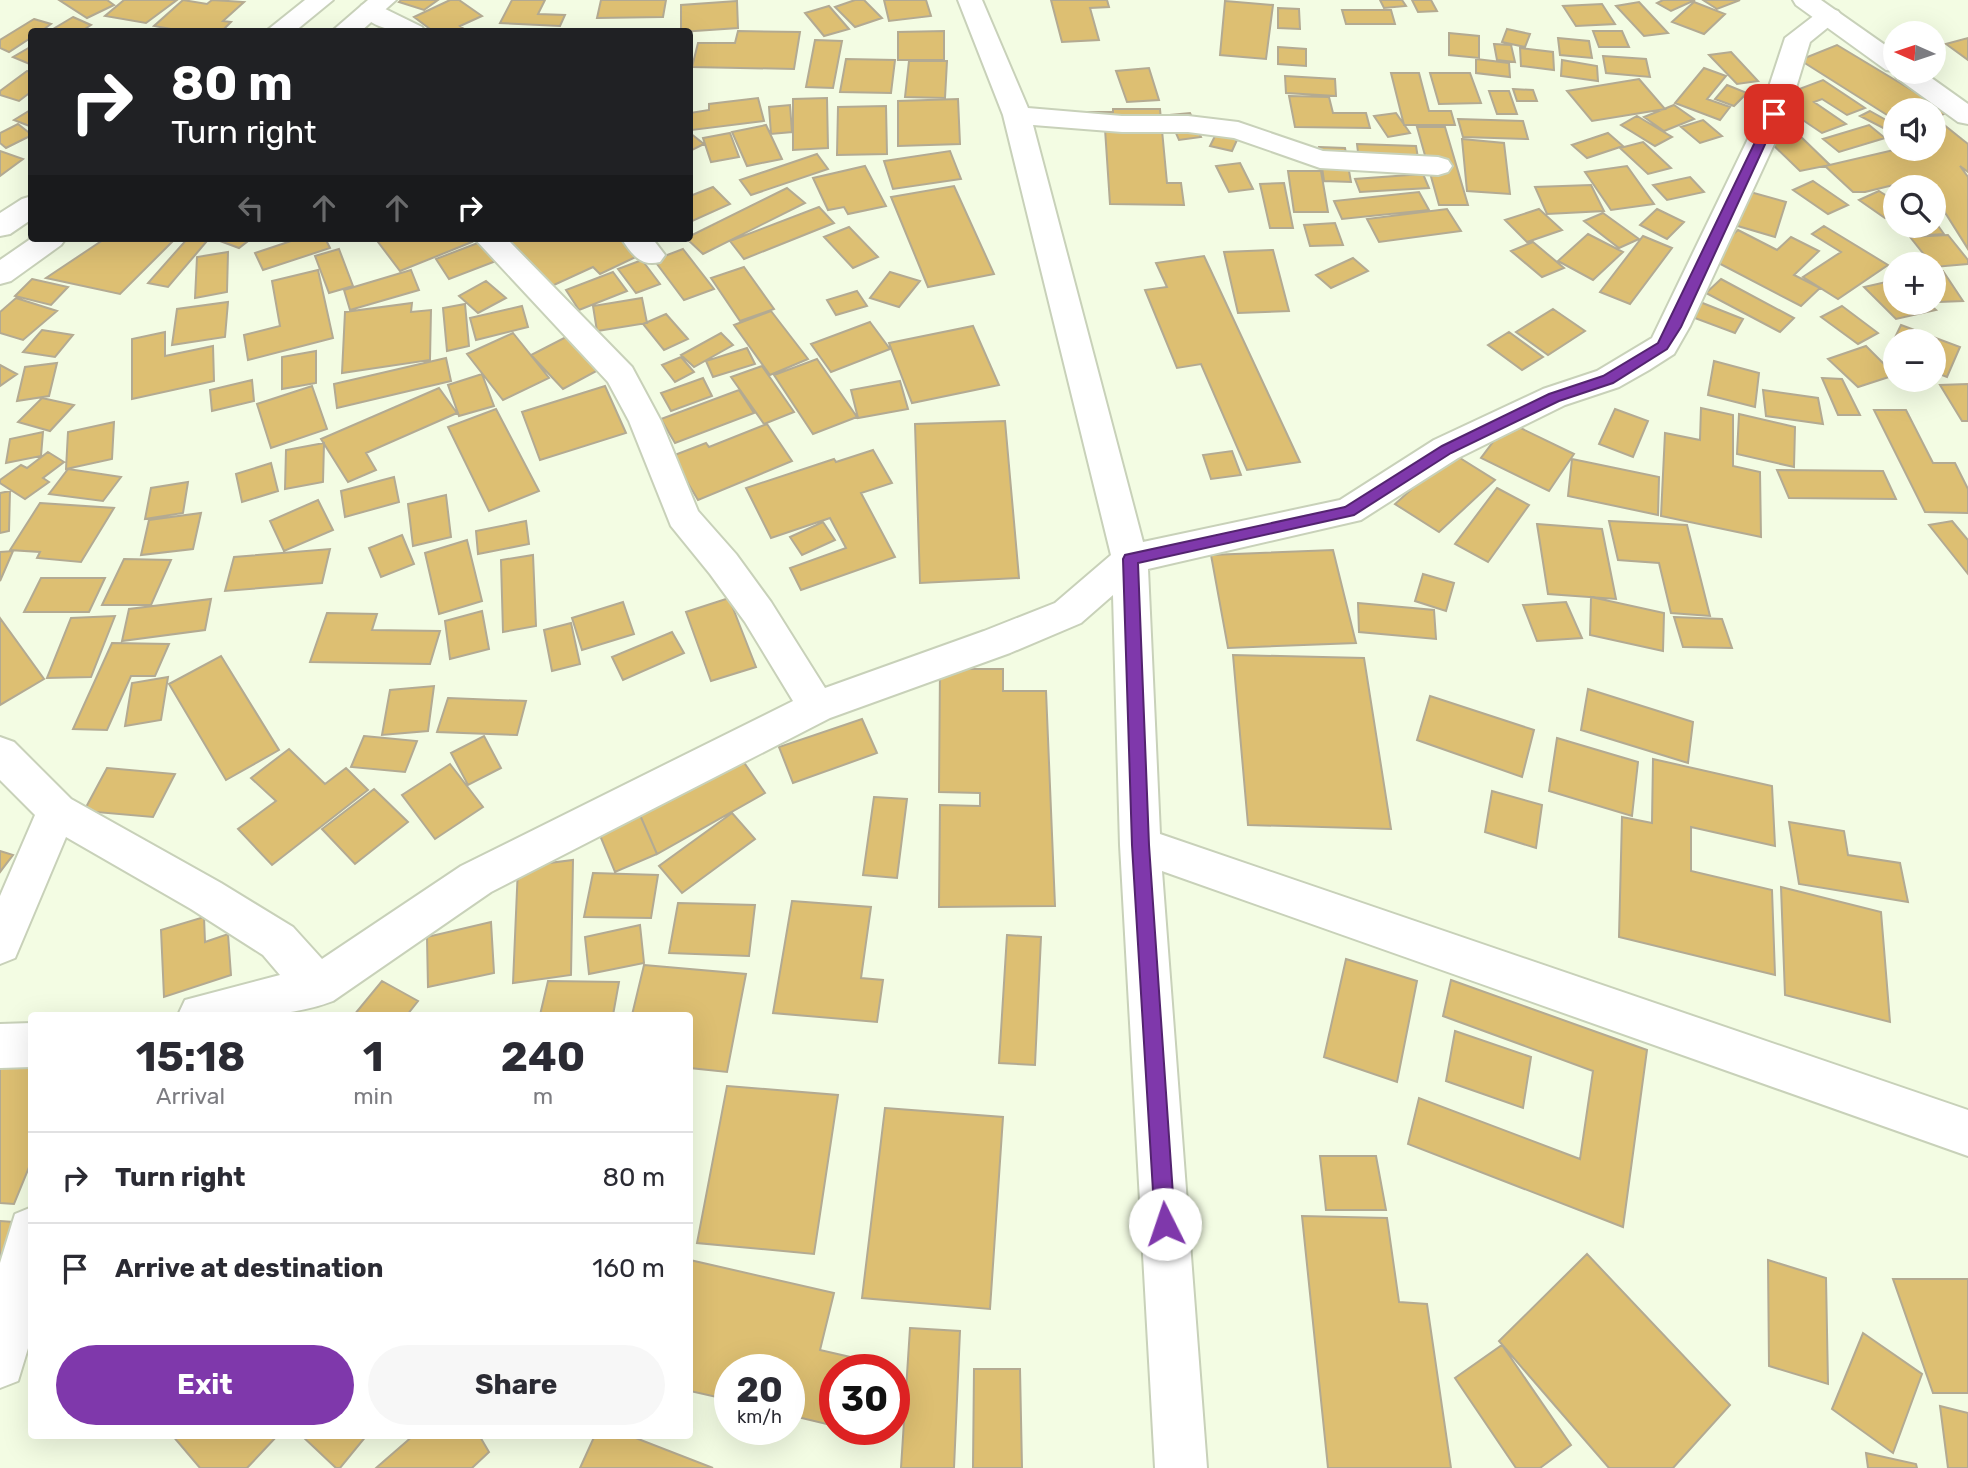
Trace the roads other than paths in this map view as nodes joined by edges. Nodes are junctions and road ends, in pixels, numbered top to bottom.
1 (321, 0) edge
2 (970, 0) edge
3 (378, 5) edge
4 (1824, 5) edge
5 (282, 28) edge
6 (348, 28) edge
7 (408, 28) edge
8 (1883, 35) edge
9 (1883, 54) edge
10 (1946, 75) edge
11 (1923, 84) edge
12 (1968, 91) edge
13 (1017, 115) junction
14 (1968, 116) edge
15 (1438, 166) dead end
16 (28, 208) edge
17 (0, 227) edge
18 (45, 242) edge
19 (493, 242) edge
20 (0, 274) edge
21 (1130, 559) junction
22 (817, 707) junction
23 (0, 754) edge
24 (57, 811) junction
25 (1140, 845) junction
26 (0, 944) edge
27 (318, 986) junction
28 (212, 1012) edge
29 (28, 1045) edge
30 (0, 1046) edge
31 (1968, 1133) edge
32 (28, 1248) edge
33 (0, 1363) edge
34 (1181, 1468) edge

1 - 5 street
2 - 13 street
3 - 6 street
3 - 7 street
4 - 8 street
4 - 9 street
4 - 21 street
10 - 12 street
11 - 14 street
13 - 15 street
13 - 21 street
16 - 17 street
18 - 20 street
19 - 22 street
21 - 22 street
21 - 25 street
22 - 27 street
23 - 24 street
24 - 26 street
24 - 27 street
25 - 31 street
25 - 34 street
27 - 28 street
29 - 30 street
32 - 33 street

